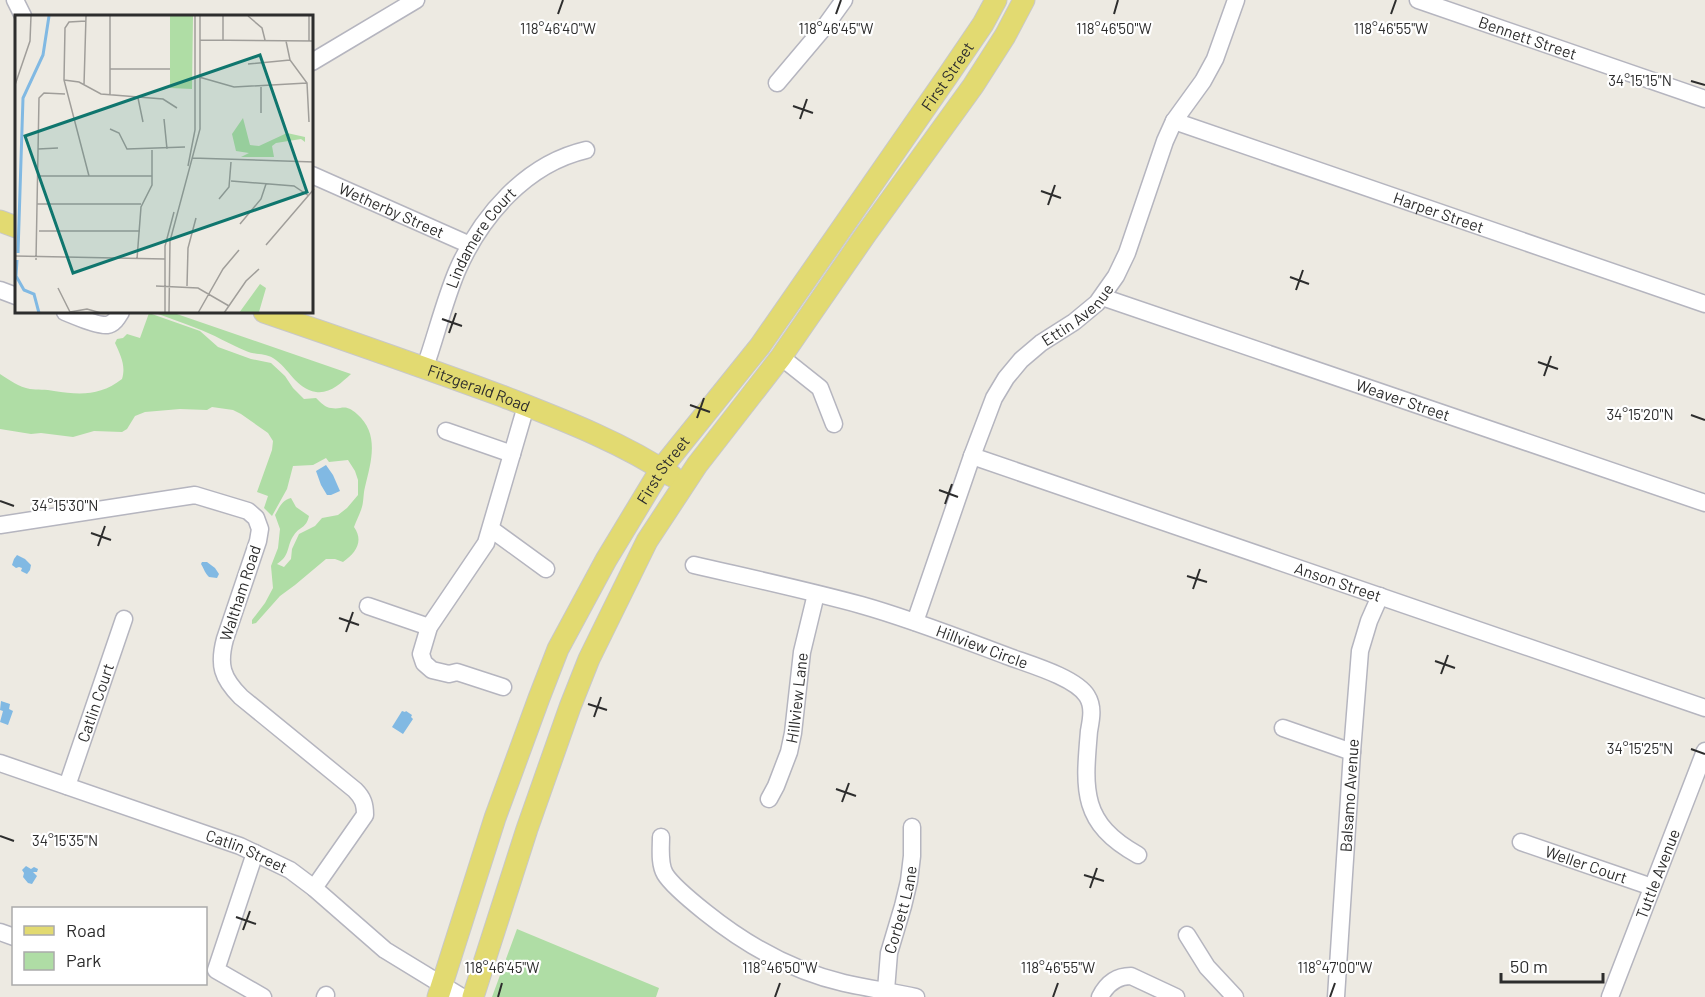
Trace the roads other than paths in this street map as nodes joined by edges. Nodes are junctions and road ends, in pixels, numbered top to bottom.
1 (15, 0) edge
2 (416, 0) edge
3 (844, 0) edge
4 (996, 0) edge
5 (1024, 0) edge
6 (1236, 0) edge
7 (1418, 0) edge
8 (22, 15) edge
9 (314, 61) edge
10 (777, 83) dead end
11 (1705, 99) edge
12 (1174, 122) junction
13 (586, 150) dead end
14 (314, 176) edge
15 (0, 221) edge
16 (15, 227) edge
17 (470, 244) junction
18 (0, 290) edge
19 (15, 296) edge
20 (1102, 297) junction
21 (1705, 303) edge
22 (70, 314) edge
23 (120, 314) edge
24 (270, 314) edge
25 (780, 357) junction
26 (425, 368) junction
27 (526, 406) junction
28 (834, 424) dead end
29 (446, 431) dead end
30 (512, 454) junction
31 (972, 456) junction
32 (661, 469) junction
33 (685, 485) junction
34 (1705, 503) edge
35 (0, 525) edge
36 (491, 529) junction
37 (694, 565) dead end
38 (546, 569) dead end
39 (816, 594) junction
40 (1380, 596) junction
41 (368, 606) dead end
42 (124, 619) dead end
43 (915, 622) junction
44 (429, 627) junction
45 (503, 687) dead end
46 (1705, 708) edge
47 (1283, 728) dead end
48 (1705, 751) edge
49 (1352, 752) junction
50 (0, 763) edge
51 (67, 786) junction
52 (769, 799) dead end
53 (912, 827) dead end
54 (661, 837) dead end
55 (1521, 842) dead end
56 (255, 853) junction
57 (1138, 855) dead end
58 (1652, 886) junction
59 (314, 888) junction
60 (1186, 935) dead end
61 (886, 990) junction
62 (440, 991) edge
63 (263, 997) edge
64 (462, 997) edge
65 (473, 997) edge
66 (916, 997) edge
67 (1100, 997) edge
68 (1176, 997) edge
69 (1235, 997) edge
70 (1336, 997) edge
71 (1610, 997) edge

1 - 8 street
2 - 9 street
3 - 10 street
4 - 32 main road, First Street
5 - 25 main road, First Street
6 - 12 street, Ettin Avenue
7 - 11 street, Bennett Street
12 - 20 street, Ettin Avenue
12 - 21 street, Harper Street
13 - 17 street, Lindamere Court
14 - 17 street, Wetherby Street
15 - 16 main road
17 - 26 street, Lindamere Court
18 - 19 street
20 - 31 street, Ettin Avenue
20 - 34 street, Weaver Street
22 - 23 street
24 - 26 main road, Fitzgerald Road
25 - 28 street
25 - 33 main road, First Street
26 - 27 main road, Fitzgerald Road
27 - 30 street
27 - 32 main road, Fitzgerald Road
29 - 30 street
30 - 36 street
31 - 40 street, Anson Street
31 - 43 street, Ettin Avenue
32 - 33 main road, Fitzgerald Road
32 - 62 main road, First Street
33 - 65 main road, First Street
35 - 59 street, Waltham Road
36 - 38 street
36 - 44 street
37 - 39 street, Hillview Circle
39 - 43 street, Hillview Circle
39 - 52 street, Hillview Lane
40 - 46 street, Anson Street
40 - 49 street, Balsamo Avenue
41 - 44 street
42 - 51 street, Catlin Court
43 - 57 street, Hillview Circle
44 - 45 street
47 - 49 street
48 - 58 street, Tuttle Avenue
49 - 70 street, Balsamo Avenue
50 - 51 street, Catlin Street
51 - 56 street, Catlin Street
53 - 61 street, Corbett Lane
54 - 61 street
55 - 58 street, Weller Court
56 - 59 street, Catlin Street
56 - 63 street
58 - 71 street, Tuttle Avenue
59 - 62 street, Catlin Street
60 - 69 street
61 - 66 street
62 - 64 street, Catlin Street
67 - 68 street

